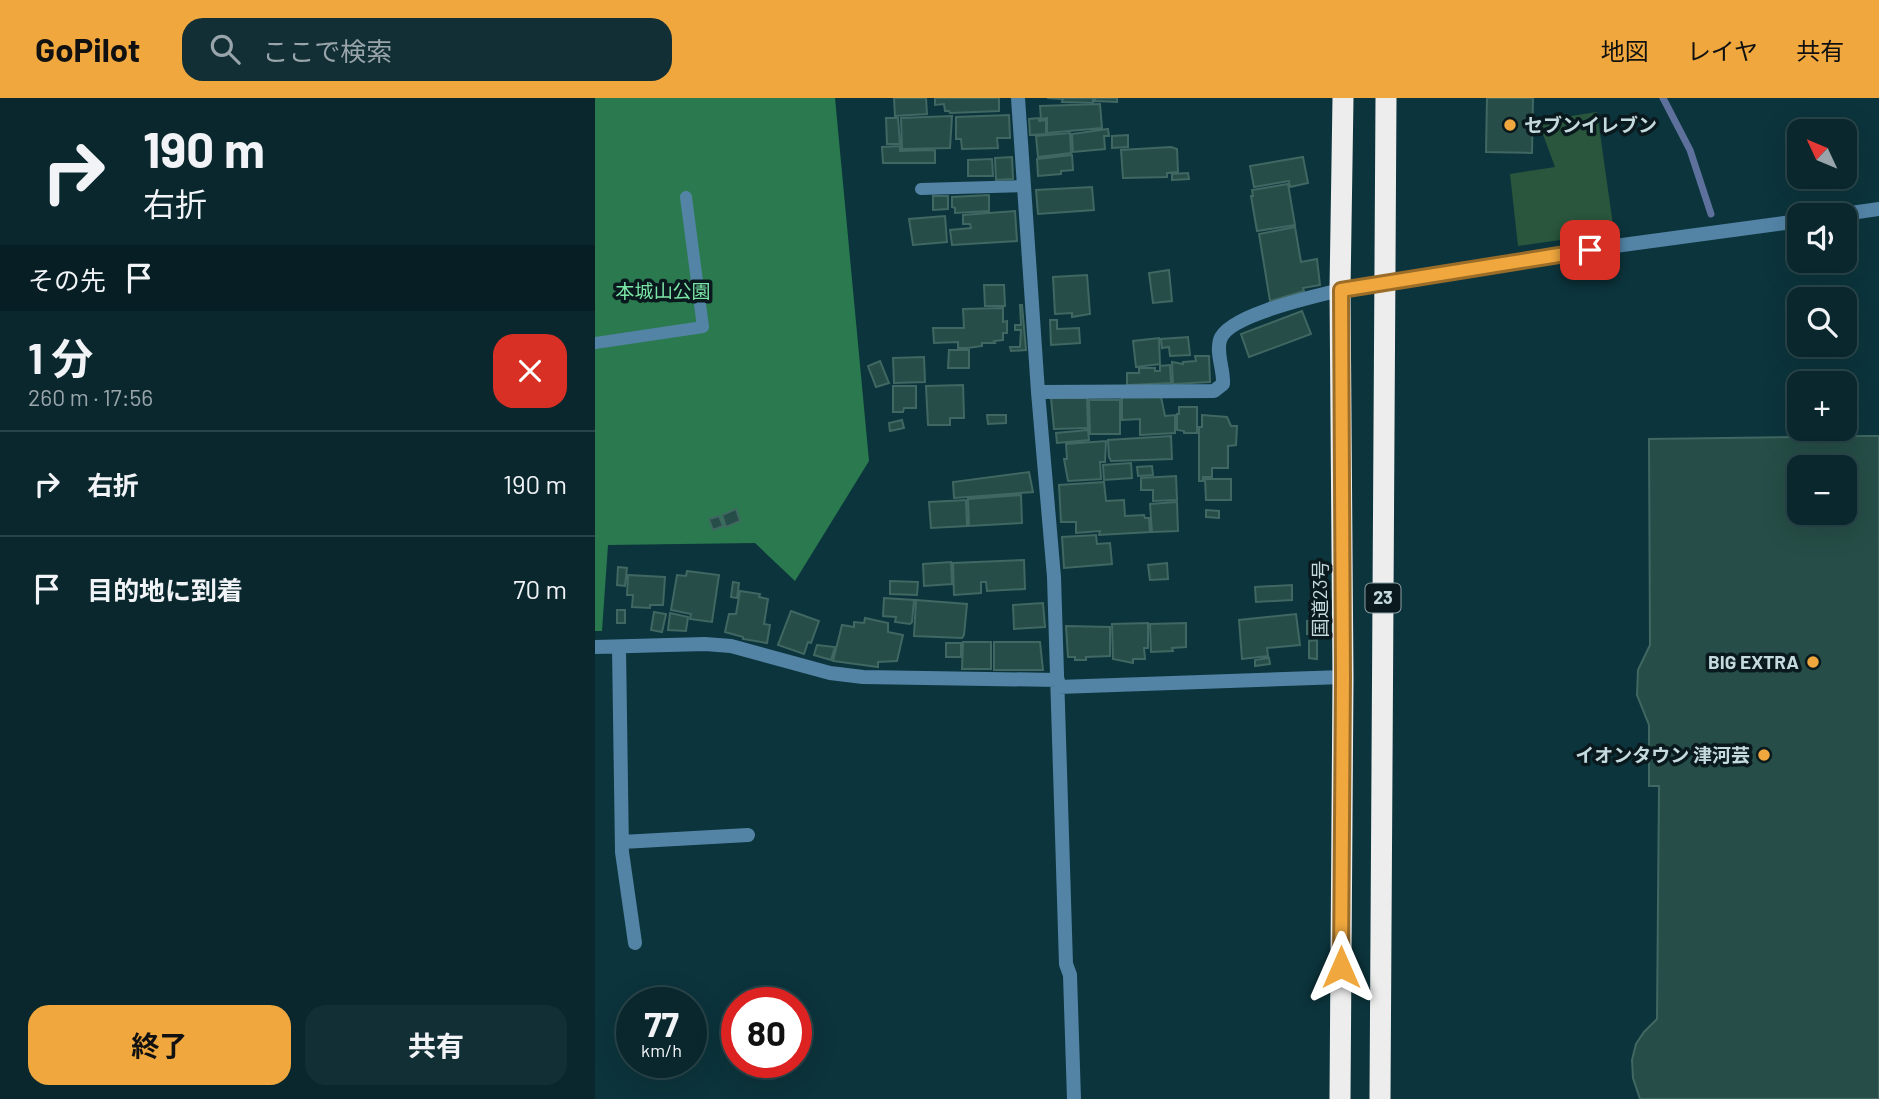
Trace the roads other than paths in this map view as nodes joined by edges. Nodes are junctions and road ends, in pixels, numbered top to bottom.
1 (1018, 98) edge
2 (1343, 98) edge
3 (1386, 98) edge
4 (1024, 186) junction
5 (921, 189) dead end
6 (686, 197) dead end
7 (1879, 209) edge
8 (1857, 212) edge
9 (1787, 223) edge
10 (1385, 283) junction
11 (1341, 290) junction
12 (595, 343) edge
13 (1038, 392) junction
14 (595, 647) edge
15 (619, 648) junction
16 (1343, 677) junction
17 (1058, 684) junction
18 (748, 835) dead end
19 (622, 842) junction
20 (635, 943) dead end
21 (1074, 1099) edge
22 (1340, 1099) edge
23 (1380, 1099) edge

1 - 4 street
2 - 11 highway, 国道23号 / 23
3 - 10 highway, 23
4 - 5 lane
4 - 13 street
6 - 12 lane
7 - 8 street
9 - 10 street
10 - 11 street
10 - 23 highway, 23
11 - 13 street
11 - 16 highway, 国道23号 / 23
13 - 17 street
14 - 15 street
15 - 17 street
15 - 19 street
16 - 17 street
16 - 22 highway, 国道23号 / 23
17 - 21 street
18 - 19 street
19 - 20 street

